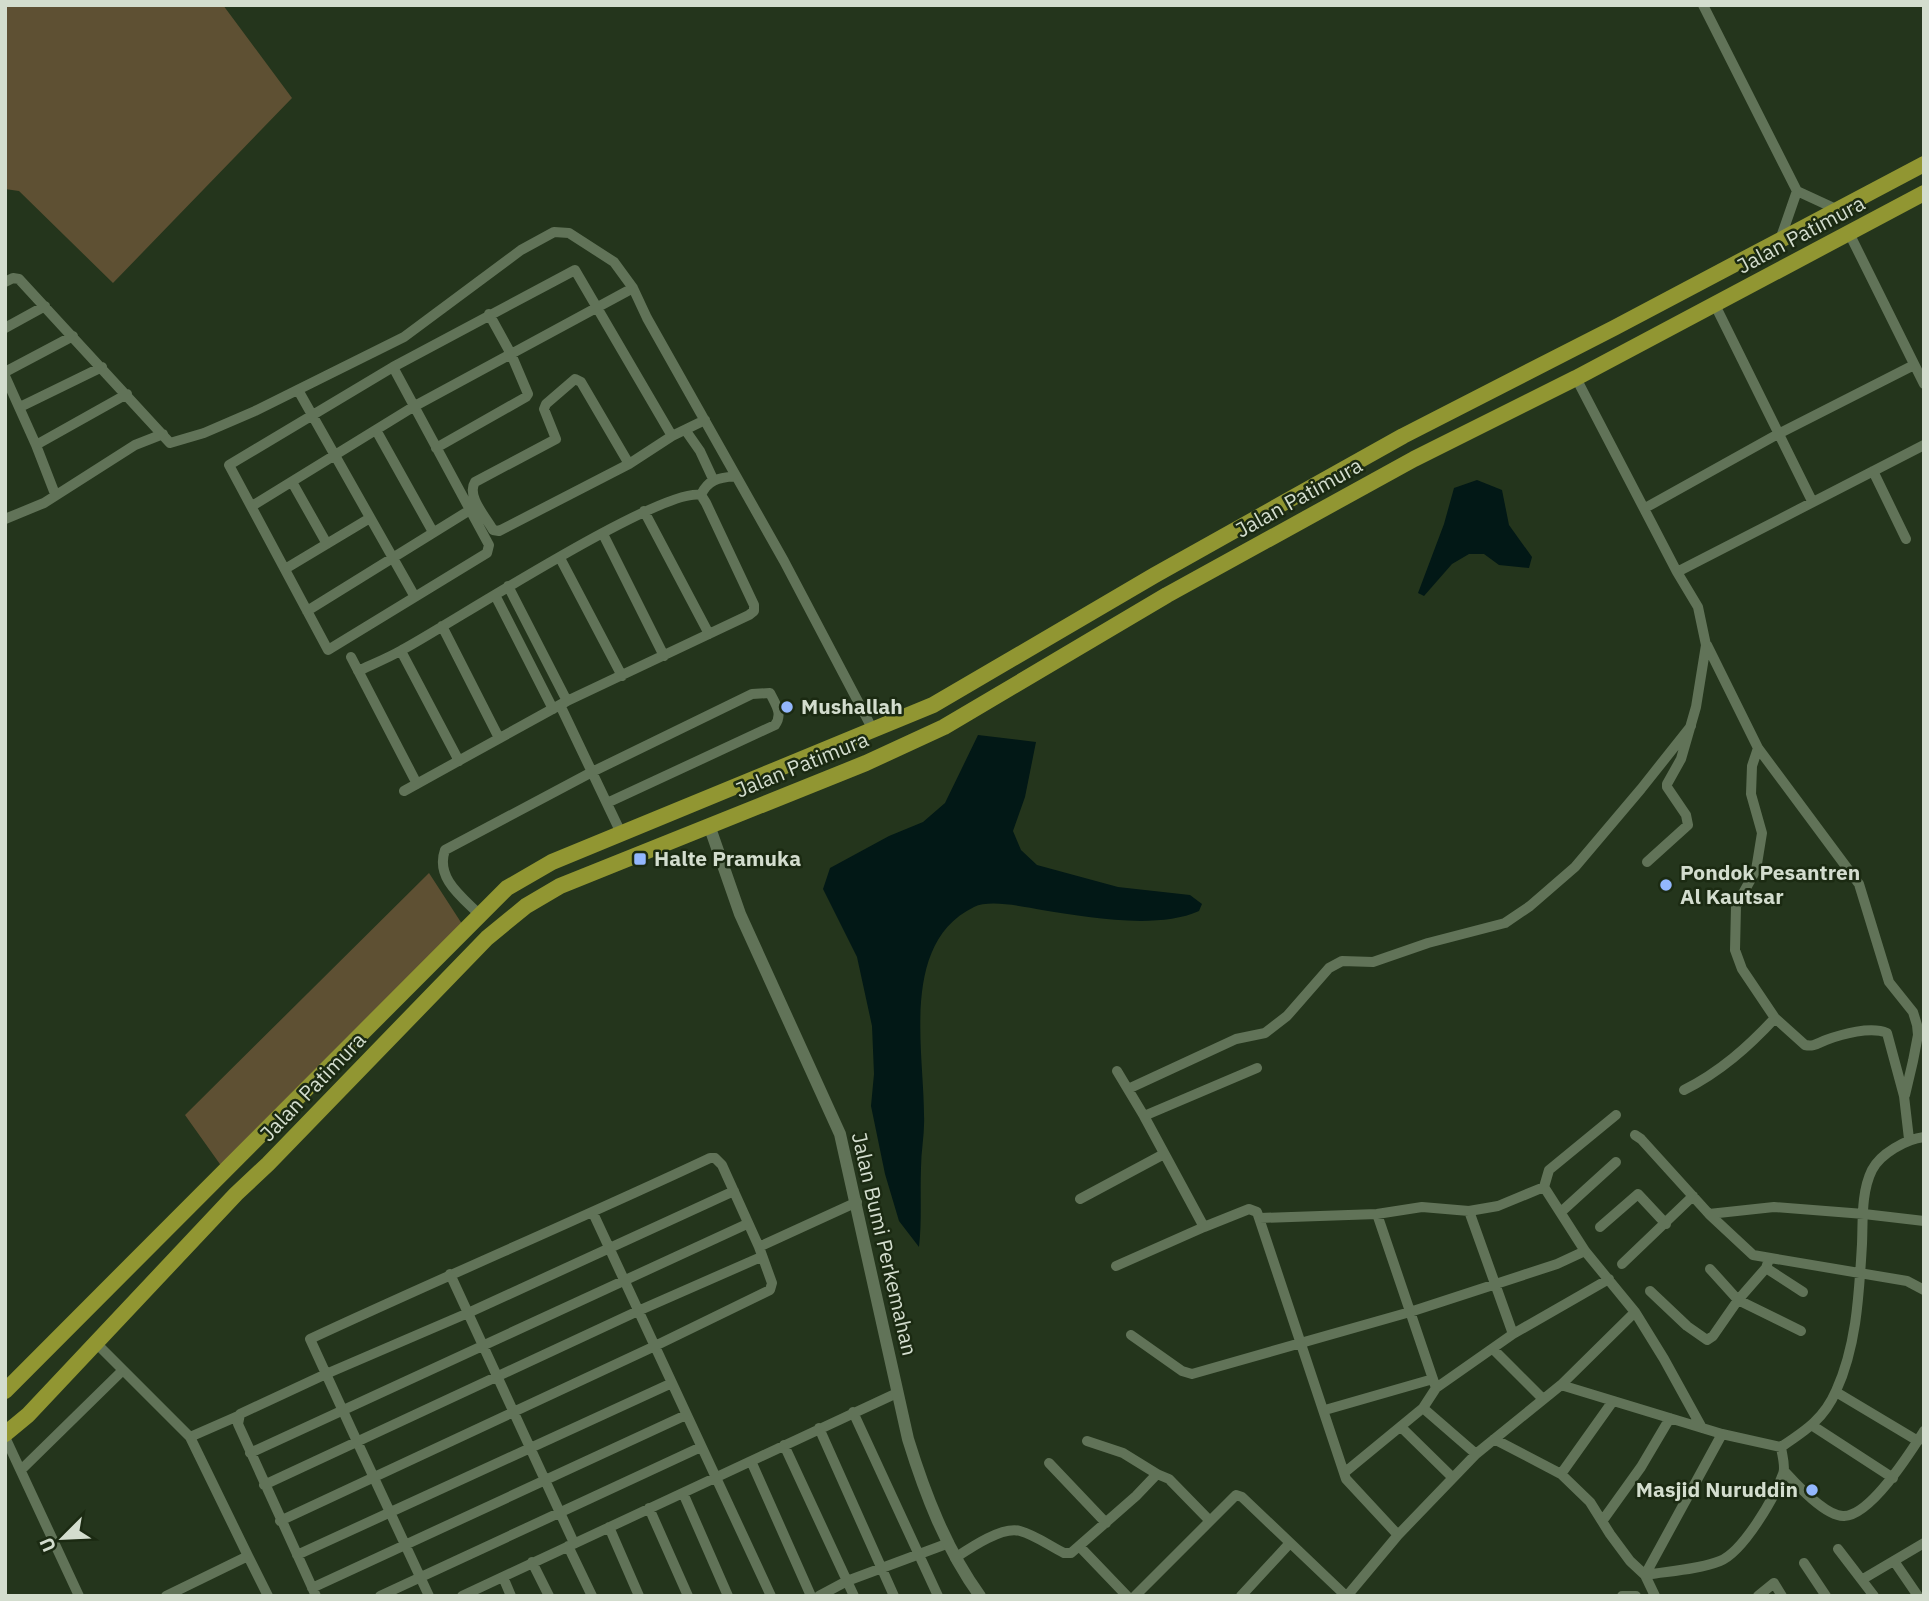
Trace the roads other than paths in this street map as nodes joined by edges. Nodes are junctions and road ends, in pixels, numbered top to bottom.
1 (1703, 5) edge
2 (1924, 164) edge
3 (1797, 191) junction
4 (1924, 193) edge
5 (1836, 209) junction
6 (1849, 233) junction
7 (1782, 237) junction
8 (1703, 280) junction
9 (5, 282) edge
10 (633, 288) junction
11 (1716, 305) junction
12 (45, 306) junction
13 (598, 307) junction
14 (489, 314) junction
15 (5, 328) edge
16 (73, 337) junction
17 (512, 354) junction
18 (1914, 365) junction
19 (102, 367) junction
20 (393, 367) junction
21 (5, 374) edge
22 (1576, 378) junction
23 (1924, 384) edge
24 (298, 390) junction
25 (127, 394) junction
26 (20, 407) junction
27 (413, 407) junction
28 (311, 415) junction
29 (705, 420) junction
30 (376, 430) junction
31 (685, 431) junction
32 (163, 434) junction
33 (1778, 434) junction
34 (672, 436) junction
35 (36, 445) junction
36 (1924, 445) edge
37 (436, 448) junction
38 (334, 456) junction
39 (629, 464) junction
40 (1873, 471) junction
41 (736, 476) junction
42 (713, 479) junction
43 (292, 482) junction
44 (55, 494) junction
45 (701, 495) junction
46 (1812, 501) junction
47 (252, 506) junction
48 (1645, 508) junction
49 (470, 510) junction
50 (644, 511) junction
51 (370, 518) junction
52 (5, 519) edge
53 (433, 532) junction
54 (603, 534) junction
55 (1906, 539) dead end
56 (327, 544) junction
57 (392, 558) junction
58 (560, 558) junction
59 (285, 569) junction
60 (1677, 572) junction
61 (508, 586) junction
62 (495, 595) junction
63 (415, 597) junction
64 (307, 611) junction
65 (442, 626) junction
66 (709, 634) junction
67 (1706, 645) junction
68 (401, 651) junction
69 (664, 656) junction
70 (351, 657) dead end
71 (358, 671) junction
72 (622, 676) junction
73 (560, 705) junction
74 (1691, 726) junction
75 (873, 730) junction
76 (499, 738) junction
77 (1758, 748) junction
78 (459, 761) junction
79 (592, 772) junction
80 (417, 784) junction
81 (404, 791) dead end
82 (607, 803) junction
83 (709, 825) junction
84 (621, 833) junction
85 (1647, 862) dead end
86 (480, 915) junction
87 (1775, 1017) junction
88 (350, 1048) junction
89 (366, 1063) junction
90 (1257, 1068) dead end
91 (1117, 1072) dead end
92 (1128, 1088) junction
93 (1684, 1090) dead end
94 (1905, 1096) junction
95 (1616, 1115) dead end
96 (1144, 1116) junction
97 (1635, 1135) dead end
98 (1924, 1137) edge
99 (1909, 1139) junction
100 (1164, 1154) junction
101 (1616, 1162) dead end
102 (1544, 1187) junction
103 (734, 1191) junction
104 (1693, 1196) junction
105 (1080, 1199) dead end
106 (857, 1202) junction
107 (1469, 1211) junction
108 (1561, 1212) junction
109 (593, 1213) junction
110 (1377, 1214) junction
111 (1709, 1214) junction
112 (1864, 1214) junction
113 (1260, 1218) junction
114 (1924, 1221) edge
115 (747, 1224) junction
116 (1666, 1224) junction
117 (1204, 1227) junction
118 (1600, 1227) dead end
119 (609, 1247) junction
120 (1585, 1251) junction
121 (760, 1252) junction
122 (1768, 1263) junction
123 (1622, 1264) dead end
124 (1116, 1266) dead end
125 (1710, 1269) dead end
126 (450, 1274) junction
127 (1861, 1274) junction
128 (1609, 1279) junction
129 (624, 1280) junction
130 (1496, 1284) junction
131 (1924, 1290) edge
132 (1650, 1291) dead end
133 (1803, 1292) dead end
134 (1738, 1300) junction
135 (638, 1311) junction
136 (1410, 1312) junction
137 (1635, 1312) junction
138 (468, 1313) junction
139 (1801, 1331) dead end
140 (1513, 1334) junction
141 (1131, 1335) dead end
142 (96, 1343) junction
143 (1303, 1344) junction
144 (483, 1346) junction
145 (655, 1346) junction
146 (1493, 1349) junction
147 (123, 1370) junction
148 (326, 1374) junction
149 (498, 1378) junction
150 (671, 1382) junction
151 (1434, 1383) junction
152 (1561, 1385) junction
153 (5, 1391) edge
154 (1836, 1392) junction
155 (897, 1393) junction
156 (1543, 1399) junction
157 (1613, 1401) junction
158 (1423, 1408) junction
159 (343, 1410) junction
160 (1325, 1410) junction
161 (853, 1412) junction
162 (514, 1413) junction
163 (687, 1415) junction
164 (238, 1416) junction
165 (1670, 1418) junction
166 (1814, 1426) junction
167 (1401, 1427) junction
168 (819, 1428) junction
169 (1702, 1428) junction
170 (1722, 1434) junction
171 (5, 1435) edge
172 (1921, 1436) edge
173 (190, 1437) junction
174 (1494, 1439) junction
175 (1087, 1441) dead end
176 (358, 1442) junction
177 (784, 1445) junction
178 (701, 1447) junction
179 (1781, 1447) junction
180 (530, 1448) junction
181 (250, 1453) junction
182 (1476, 1454) junction
183 (751, 1461) junction
184 (1049, 1463) dead end
185 (22, 1469) junction
186 (1785, 1472) junction
187 (1344, 1473) junction
188 (1157, 1474) junction
189 (1561, 1474) junction
190 (374, 1478) junction
191 (716, 1478) junction
192 (1453, 1478) junction
193 (1893, 1478) junction
194 (545, 1480) junction
195 (264, 1485) junction
196 (683, 1493) junction
197 (649, 1508) junction
198 (390, 1512) junction
199 (560, 1513) junction
200 (1603, 1520) junction
201 (280, 1521) junction
202 (1210, 1521) junction
203 (1106, 1523) junction
204 (609, 1527) junction
205 (1398, 1535) junction
206 (949, 1543) junction
207 (1924, 1543) edge
208 (571, 1544) junction
209 (1289, 1544) junction
210 (405, 1545) junction
211 (1080, 1547) junction
212 (1838, 1549) dead end
213 (919, 1554) junction
214 (297, 1555) junction
215 (248, 1556) junction
216 (955, 1558) junction
217 (1894, 1561) junction
218 (532, 1562) junction
219 (1804, 1563) dead end
220 (880, 1568) junction
221 (1645, 1575) junction
222 (420, 1577) junction
223 (503, 1577) junction
224 (1863, 1579) junction
225 (847, 1581) junction
226 (314, 1592) edge
227 (468, 1594) edge
228 (1350, 1594) edge
229 (79, 1596) edge
230 (166, 1596) edge
231 (268, 1596) edge
232 (380, 1596) edge
233 (429, 1596) edge
234 (511, 1596) edge
235 (549, 1596) edge
236 (592, 1596) edge
237 (639, 1596) edge
238 (688, 1596) edge
239 (728, 1596) edge
240 (771, 1596) edge
241 (811, 1596) edge
242 (820, 1596) edge
243 (854, 1596) edge
244 (894, 1596) edge
245 (938, 1596) edge
246 (980, 1596) edge
247 (1127, 1596) edge
248 (1135, 1596) edge
249 (1241, 1596) edge
250 (1622, 1596) edge
251 (1636, 1596) edge
252 (1655, 1596) edge
253 (1758, 1596) edge
254 (1782, 1596) edge
255 (1826, 1596) edge
256 (1874, 1596) edge
257 (1918, 1596) edge

1 - 3 street
2 - 5 highway, Jalan Patimura
3 - 5 street
3 - 7 street
4 - 6 highway, Jalan Patimura
5 - 7 highway, Jalan Patimura
6 - 11 highway, Jalan Patimura
6 - 18 street
7 - 8 highway, Jalan Patimura
8 - 11 highway
8 - 75 highway, Jalan Patimura
9 - 12 street
10 - 13 street
10 - 24 street
10 - 29 street
11 - 22 highway, Jalan Patimura
11 - 33 street
12 - 15 street
12 - 16 street
13 - 14 street
13 - 17 street
13 - 34 street
14 - 17 street
14 - 20 street
16 - 19 street
16 - 21 street
17 - 27 street
17 - 37 street
18 - 23 street
18 - 33 street
19 - 25 street
19 - 26 street
20 - 27 street
20 - 28 street
21 - 26 street
22 - 48 street
22 - 83 highway, Jalan Patimura
24 - 28 street
24 - 32 street
25 - 32 street
25 - 35 street
26 - 35 street
27 - 30 street
27 - 37 street
28 - 38 street
28 - 47 street
29 - 31 street
29 - 41 street
30 - 38 street
30 - 53 street
31 - 34 street
31 - 42 street
32 - 44 street
33 - 46 street
33 - 48 street
34 - 39 street
35 - 44 street
36 - 40 street
37 - 49 street
38 - 43 street
38 - 51 street
39 - 39 street
40 - 46 street
40 - 55 street
41 - 42 street
41 - 75 street
42 - 45 street
43 - 47 street
43 - 56 street
44 - 52 street
45 - 50 street
45 - 66 street
46 - 60 street
47 - 59 street
48 - 60 street
49 - 53 street
49 - 63 street
50 - 54 street
50 - 66 street
51 - 56 street
51 - 57 street
53 - 57 street
54 - 58 street
54 - 69 street
56 - 59 street
57 - 63 street
57 - 64 street
58 - 61 street
58 - 72 street
59 - 64 street
60 - 67 street
61 - 62 street
61 - 73 street
62 - 65 street
62 - 73 street
63 - 64 street
65 - 68 street
65 - 76 street
66 - 69 street
67 - 74 street
67 - 77 street
68 - 71 street
68 - 78 street
69 - 72 street
70 - 71 street
71 - 80 street
72 - 73 street
73 - 76 street
73 - 79 street
74 - 85 street
74 - 92 street
75 - 84 highway, Jalan Patimura
76 - 78 street
77 - 87 street
77 - 94 street
78 - 80 street
79 - 82 street
79 - 82 street
79 - 86 street
80 - 81 street
82 - 84 street
83 - 89 highway, Jalan Patimura
83 - 106 street, Jalan Bumi Perkemahan
84 - 86 highway, Jalan Patimura
86 - 88 highway, Jalan Patimura
87 - 93 street
87 - 94 street
88 - 89 highway
88 - 153 highway, Jalan Patimura
89 - 142 highway, Jalan Patimura
90 - 96 street
91 - 92 street
92 - 96 street
94 - 99 street
95 - 102 street
96 - 100 street
97 - 104 street
98 - 99 street
99 - 112 street
100 - 105 street
100 - 117 street
101 - 108 street
102 - 107 street
102 - 108 street
103 - 109 street
103 - 115 street
103 - 119 street
104 - 111 street
104 - 116 street
106 - 121 street
106 - 155 street, Jalan Bumi Perkemahan
107 - 110 street
107 - 130 street
108 - 120 street
109 - 119 street
109 - 126 street
110 - 113 street
110 - 136 street
111 - 112 street
111 - 122 street
112 - 114 street
112 - 127 street
113 - 117 street
113 - 143 street
115 - 121 street
115 - 129 street
116 - 118 street
116 - 123 street
117 - 124 street
119 - 129 street
119 - 138 street
120 - 128 street
120 - 130 street
121 - 135 street
121 - 145 street
122 - 127 street
122 - 133 street
122 - 134 street
125 - 134 street
126 - 138 street
126 - 148 street
127 - 131 street
127 - 154 street
128 - 137 street
128 - 140 street
129 - 135 street
129 - 144 street
130 - 136 street
130 - 140 street
132 - 134 street
134 - 139 street
135 - 145 street
135 - 149 street
136 - 143 street
136 - 151 street
137 - 152 street
137 - 169 street
138 - 144 street
138 - 148 street
140 - 146 street
141 - 143 street
142 - 147 street
142 - 171 highway, Jalan Patimura
143 - 160 street
144 - 149 street
144 - 159 street
145 - 150 street
145 - 162 street
146 - 151 street
146 - 156 street
147 - 173 street
147 - 185 street
148 - 159 street
148 - 164 street
149 - 162 street
149 - 176 street
150 - 163 street
150 - 180 street
151 - 158 street
151 - 160 street
152 - 156 street
152 - 157 street
154 - 166 street
154 - 172 street
155 - 161 street
155 - 206 street, Jalan Bumi Perkemahan
156 - 174 street
157 - 165 street
157 - 189 street
158 - 167 street
158 - 182 street
159 - 176 street
159 - 181 street
160 - 187 street
161 - 168 street
161 - 213 street
162 - 180 street
162 - 190 street
163 - 178 street
163 - 194 street
164 - 173 street
164 - 181 street
165 - 169 street
165 - 200 street
166 - 179 street
166 - 193 street
167 - 187 street
167 - 192 street
168 - 177 street
168 - 220 street
169 - 170 street
170 - 179 street
170 - 221 street
171 - 185 street
172 - 193 street
173 - 215 street
174 - 182 street
174 - 189 street
175 - 188 street
176 - 190 street
176 - 195 street
177 - 183 street
177 - 225 street
178 - 191 street
178 - 199 street
179 - 186 street
180 - 194 street
180 - 198 street
181 - 195 street
182 - 192 street
183 - 191 street
183 - 241 street
184 - 203 street
185 - 229 street
186 - 193 street
186 - 221 street
187 - 205 street
188 - 202 street
188 - 203 street
189 - 200 street
190 - 198 street
190 - 201 street
191 - 196 street
191 - 240 street
192 - 205 street
194 - 199 street
194 - 210 street
195 - 201 street
196 - 197 street
196 - 239 street
197 - 204 street
197 - 238 street
198 - 210 street
198 - 214 street
199 - 208 street
199 - 222 street
200 - 221 street
201 - 214 street
202 - 209 street
202 - 248 street
203 - 211 street
204 - 208 street
204 - 237 street
205 - 228 street
206 - 213 street
206 - 216 street, Jalan Bumi Perkemahan
207 - 217 street
208 - 218 street
208 - 236 street
209 - 228 street
209 - 249 street
210 - 222 street
210 - 226 street
211 - 216 street
211 - 247 street
212 - 224 street
213 - 220 street
213 - 245 street
214 - 226 street
215 - 230 street
215 - 231 street
216 - 246 street, Jalan Bumi Perkemahan
217 - 224 street
217 - 257 street
218 - 223 street
218 - 235 street
219 - 255 street
220 - 225 street
220 - 244 street
221 - 252 street
222 - 232 street
222 - 233 street
223 - 227 street
223 - 234 street
224 - 256 street
225 - 242 street
225 - 243 street
250 - 251 street
253 - 254 street

